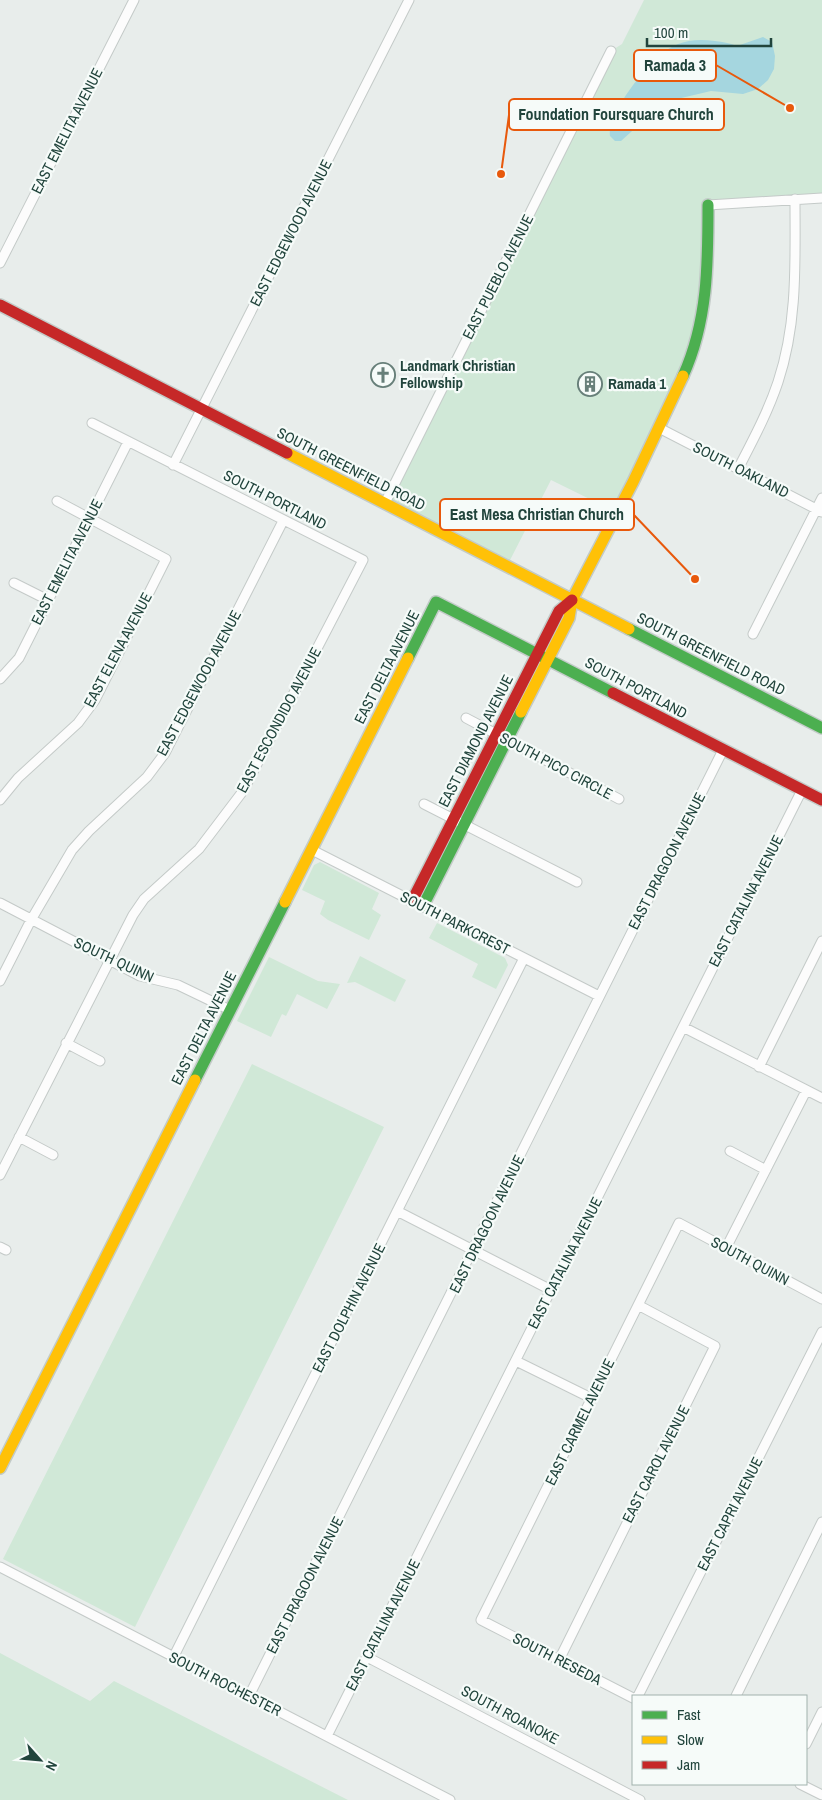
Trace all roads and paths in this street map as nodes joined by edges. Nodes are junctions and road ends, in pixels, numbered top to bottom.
1 (134, 0) edge
2 (409, 0) edge
3 (611, 51) dead end
4 (795, 198) junction
5 (822, 198) edge
6 (708, 205) joint
7 (0, 263) edge
8 (0, 305) edge
9 (201, 409) junction
10 (92, 423) dead end
11 (659, 428) junction
12 (128, 442) junction
13 (173, 465) junction
14 (738, 469) junction
15 (822, 498) edge
16 (57, 501) dead end
17 (385, 503) junction
18 (819, 511) edge
19 (89, 519) junction
20 (283, 521) junction
21 (363, 560) joint
22 (14, 583) dead end
23 (48, 600) junction
24 (572, 600) junction
25 (436, 602) joint
26 (753, 634) dead end
27 (537, 654) junction
28 (548, 659) junction
29 (0, 679) edge
30 (466, 718) dead end
31 (822, 728) edge
32 (496, 734) junction
33 (507, 739) junction
34 (723, 750) junction
35 (802, 790) junction
36 (619, 799) dead end
37 (0, 800) edge
38 (822, 800) edge
39 (424, 804) dead end
40 (453, 818) junction
41 (464, 824) junction
42 (312, 850) junction
43 (577, 882) dead end
44 (0, 903) edge
45 (417, 904) junction
46 (31, 920) junction
47 (822, 942) edge
48 (524, 958) junction
49 (110, 961) junction
50 (0, 981) edge
51 (599, 996) junction
52 (230, 1010) junction
53 (683, 1027) junction
54 (66, 1043) junction
55 (100, 1061) dead end
56 (759, 1067) junction
57 (806, 1091) junction
58 (822, 1098) edge
59 (19, 1137) junction
60 (730, 1151) dead end
61 (53, 1155) dead end
62 (766, 1170) junction
63 (0, 1174) edge
64 (397, 1211) junction
65 (679, 1223) joint
66 (726, 1248) junction
67 (474, 1250) junction
68 (551, 1290) junction
69 (822, 1299) edge
70 (638, 1305) junction
71 (822, 1332) edge
72 (516, 1361) junction
73 (591, 1398) junction
74 (0, 1468) edge
75 (822, 1522) edge
76 (0, 1567) edge
77 (481, 1620) joint
78 (366, 1657) junction
79 (174, 1658) junction
80 (558, 1660) junction
81 (639, 1695) edge
82 (736, 1695) edge
83 (249, 1696) junction
84 (632, 1697) edge
85 (822, 1712) edge
86 (327, 1736) junction
87 (807, 1742) edge
88 (802, 1785) edge
89 (822, 1795) edge
90 (450, 1800) edge
91 (640, 1800) edge

1 - 7 street, EAST EMELITA AVENUE
2 - 9 street, EAST EDGEWOOD AVENUE
3 - 17 street, EAST PUEBLO AVENUE
4 - 5 street
4 - 6 street
4 - 14 street
6 - 11 street, EAST DIAMOND AVENUE
8 - 9 street, SOUTH GREENFIELD ROAD
9 - 13 street, EAST EDGEWOOD AVENUE
9 - 17 street, SOUTH GREENFIELD ROAD
10 - 12 street, SOUTH PORTLAND
11 - 14 street, SOUTH OAKLAND
11 - 24 street, EAST DIAMOND AVENUE
12 - 13 street, SOUTH PORTLAND
12 - 19 street, EAST EMELITA AVENUE
13 - 20 street, SOUTH PORTLAND
14 - 18 street, SOUTH OAKLAND
15 - 18 street
16 - 19 street
17 - 24 street, SOUTH GREENFIELD ROAD
18 - 26 street
19 - 23 street, EAST EMELITA AVENUE
19 - 37 street, EAST ELENA AVENUE
20 - 21 street, SOUTH PORTLAND
20 - 46 street, EAST EDGEWOOD AVENUE
21 - 49 street, EAST ESCONDIDO AVENUE
22 - 23 street
23 - 29 street, EAST EMELITA AVENUE
24 - 27 street, EAST DIAMOND AVENUE
24 - 28 street, EAST DIAMOND AVENUE
24 - 31 street, SOUTH GREENFIELD ROAD
25 - 27 street, SOUTH PORTLAND
25 - 42 street, EAST DELTA AVENUE
27 - 28 street, SOUTH PORTLAND
27 - 32 street, EAST DIAMOND AVENUE
28 - 33 street, EAST DIAMOND AVENUE
28 - 34 street, SOUTH PORTLAND
30 - 32 street, SOUTH PICO CIRCLE
32 - 33 street, SOUTH PICO CIRCLE
32 - 40 street, EAST DIAMOND AVENUE
33 - 36 street, SOUTH PICO CIRCLE
33 - 41 street, EAST DIAMOND AVENUE
34 - 35 street, SOUTH PORTLAND
34 - 51 street, EAST DRAGOON AVENUE
35 - 38 street, SOUTH PORTLAND
35 - 53 street, EAST CATALINA AVENUE
39 - 40 street
40 - 41 street
40 - 45 street, EAST DIAMOND AVENUE
41 - 43 street
41 - 45 street, EAST DIAMOND AVENUE
42 - 45 street, SOUTH PARKCREST
42 - 52 street, EAST DELTA AVENUE
44 - 46 street, SOUTH QUINN
45 - 48 street, SOUTH PARKCREST
46 - 49 street, SOUTH QUINN
46 - 50 street, EAST EDGEWOOD AVENUE
47 - 56 street
48 - 51 street, SOUTH PARKCREST
48 - 64 street, EAST DOLPHIN AVENUE
49 - 52 street, SOUTH QUINN
49 - 54 street, EAST ESCONDIDO AVENUE
51 - 67 street, EAST DRAGOON AVENUE
52 - 74 street, EAST DELTA AVENUE
53 - 56 street
53 - 68 street, EAST CATALINA AVENUE
54 - 55 street
54 - 59 street, EAST ESCONDIDO AVENUE
56 - 57 street
57 - 58 street
57 - 62 street
59 - 61 street
59 - 63 street, EAST ESCONDIDO AVENUE
60 - 62 street
62 - 66 street
64 - 67 street
64 - 79 street, EAST DOLPHIN AVENUE
65 - 66 street, SOUTH QUINN
65 - 70 street, EAST CARMEL AVENUE
66 - 69 street, SOUTH QUINN
67 - 68 street
67 - 83 street, EAST DRAGOON AVENUE
68 - 72 street, EAST CATALINA AVENUE
70 - 73 street, EAST CARMEL AVENUE
70 - 80 street, EAST CAROL AVENUE
71 - 81 street, EAST CAPRI AVENUE
72 - 73 street
72 - 78 street, EAST CATALINA AVENUE
73 - 77 street, EAST CARMEL AVENUE
75 - 82 street
76 - 79 street, SOUTH ROCHESTER
77 - 80 street, SOUTH RESEDA
78 - 86 street, EAST CATALINA AVENUE
78 - 91 street, SOUTH ROANOKE
79 - 83 street, SOUTH ROCHESTER
80 - 84 street, SOUTH RESEDA
83 - 86 street, SOUTH ROCHESTER
85 - 87 street
86 - 90 street, SOUTH ROCHESTER
88 - 89 street

